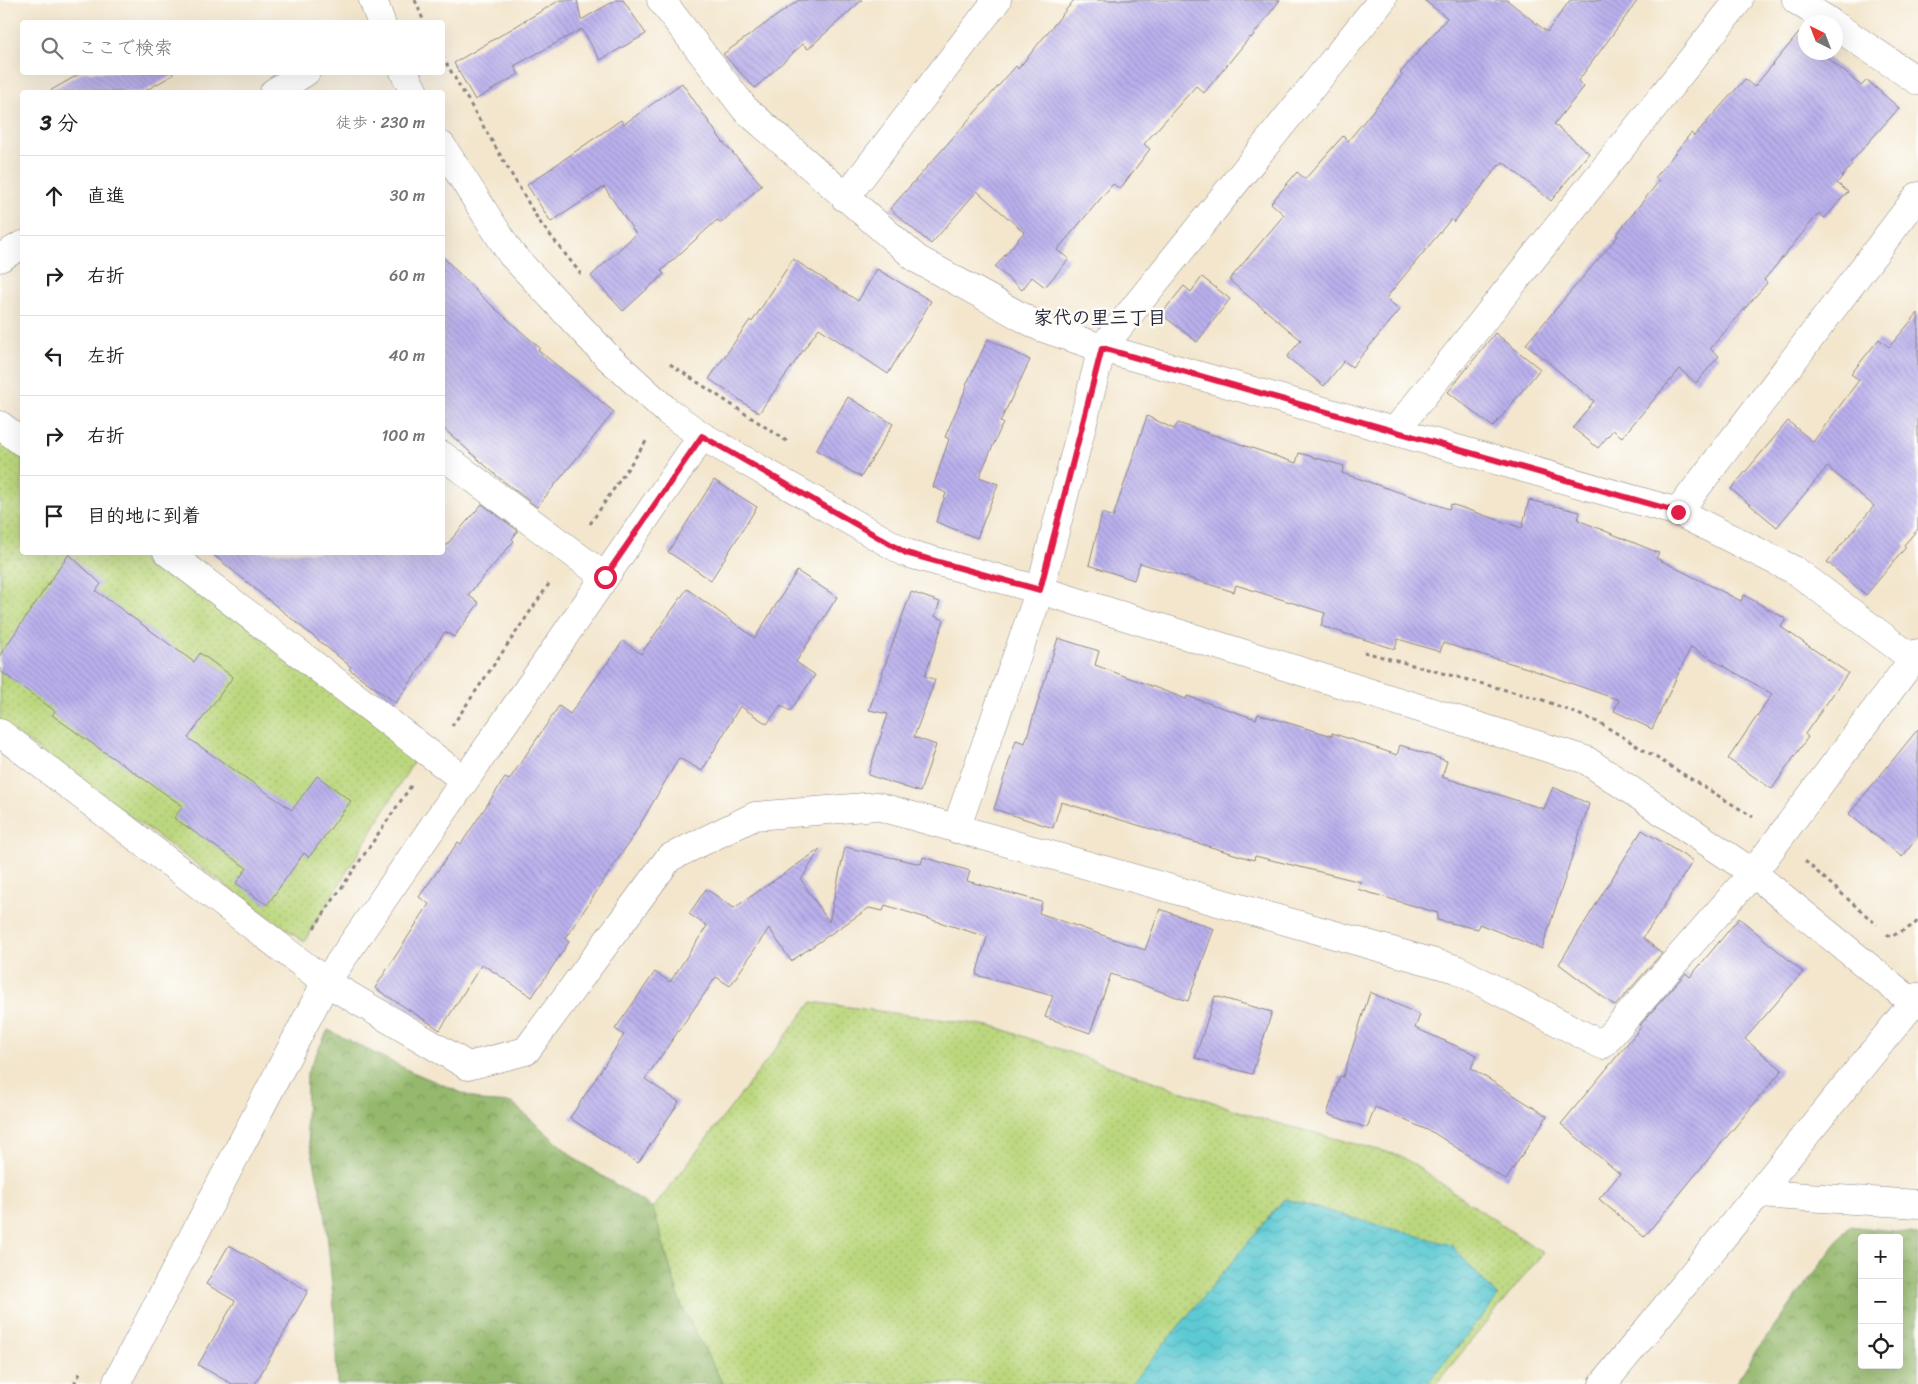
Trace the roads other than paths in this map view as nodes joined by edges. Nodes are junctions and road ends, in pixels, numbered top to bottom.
1 (373, 0) edge
2 (662, 0) edge
3 (997, 0) edge
4 (1382, 0) edge
5 (1738, 0) edge
6 (1796, 0) edge
7 (1819, 15) edge
8 (380, 20) edge
9 (1843, 31) edge
10 (301, 75) edge
11 (406, 75) edge
12 (1918, 80) edge
13 (277, 90) edge
14 (413, 90) edge
15 (445, 151) edge
16 (1918, 196) edge
17 (845, 198) junction
18 (20, 246) edge
19 (0, 258) edge
20 (1102, 348) junction
21 (0, 425) edge
22 (1395, 431) junction
23 (702, 436) junction
24 (20, 440) edge
25 (445, 457) edge
26 (1678, 512) junction
27 (171, 555) edge
28 (605, 577) junction
29 (1040, 590) junction
30 (1915, 656) edge
31 (0, 733) edge
32 (464, 780) junction
33 (956, 829) junction
34 (1753, 873) junction
35 (326, 982) junction
36 (1915, 1000) edge
37 (1758, 1194) junction
38 (1918, 1204) edge
39 (116, 1384) edge
40 (1603, 1384) edge

1 - 8 street
2 - 17 street
3 - 17 street
4 - 20 street
5 - 22 street
6 - 7 street
9 - 12 street
10 - 13 street
11 - 14 street
15 - 23 street
16 - 26 street
17 - 20 street
18 - 19 street
20 - 22 street
20 - 29 street
21 - 24 street
22 - 26 street
23 - 28 street
23 - 29 street
25 - 28 street
26 - 30 street
27 - 32 street
28 - 32 street
29 - 33 street
29 - 34 street
30 - 34 street
31 - 35 street
32 - 35 street
33 - 34 street
33 - 35 street
34 - 36 street
35 - 39 street
36 - 37 street
37 - 38 street
37 - 40 street

